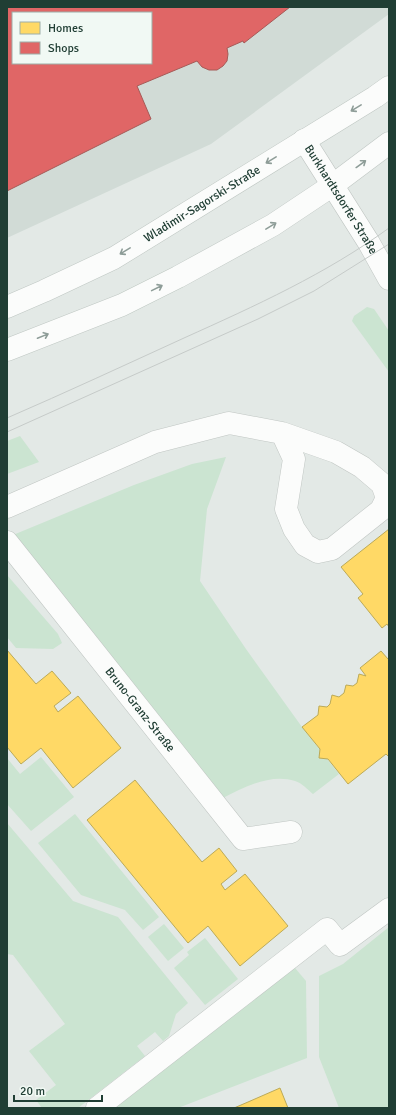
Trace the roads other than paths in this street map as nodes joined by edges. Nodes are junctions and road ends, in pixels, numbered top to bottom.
1 (389, 87) edge
2 (304, 140) junction
3 (389, 143) edge
4 (333, 185) junction
5 (389, 279) edge
6 (7, 307) edge
7 (7, 350) edge
8 (282, 433) junction
9 (7, 507) edge
10 (7, 542) edge
11 (291, 832) dead end
12 (389, 909) edge
13 (97, 1108) edge

1 -> 2 street, Wladimir-Sagorski-Straße
2 - 4 street, Burkhardtsdorfer Straße
2 -> 6 street, Wladimir-Sagorski-Straße
4 -> 3 street
4 - 5 street, Burkhardtsdorfer Straße
7 -> 4 street
8 - 8 street
8 - 9 street
10 - 11 street, Bruno-Granz-Straße
12 - 13 street

